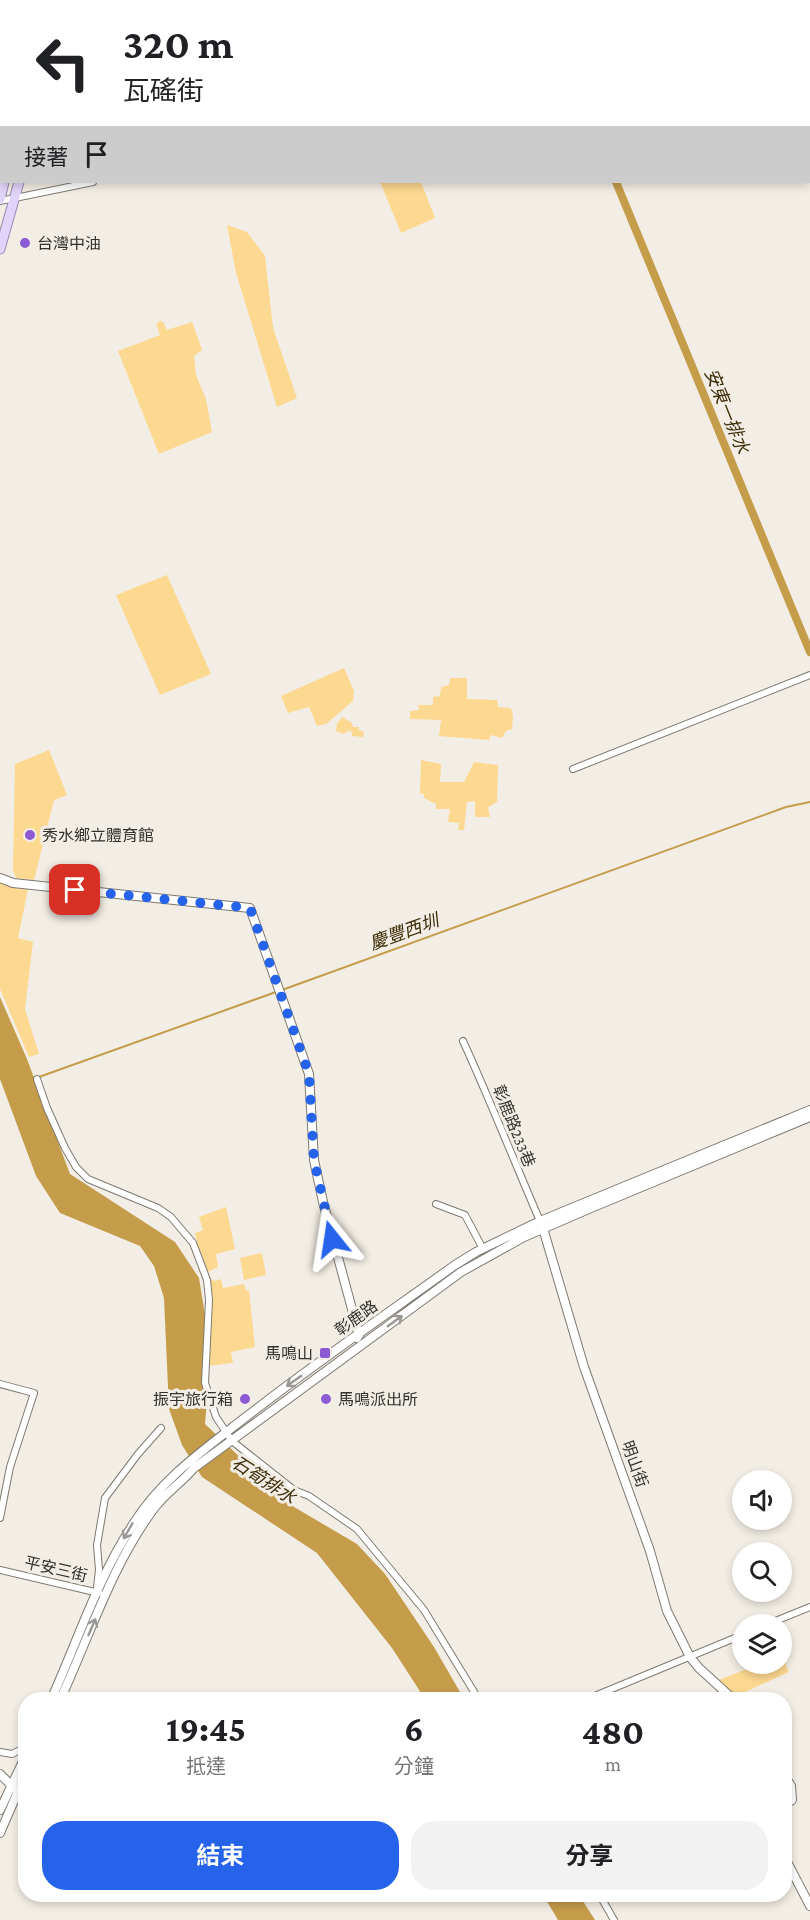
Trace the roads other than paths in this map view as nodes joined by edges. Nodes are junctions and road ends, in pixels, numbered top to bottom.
1 (4, 183) edge
2 (19, 183) edge
3 (88, 183) edge
4 (15, 198) junction
5 (0, 200) edge
6 (0, 249) edge
7 (810, 675) edge
8 (573, 769) dead end
9 (0, 878) edge
10 (463, 1041) dead end
11 (38, 1079) dead end
12 (810, 1110) edge
13 (804, 1117) edge
14 (436, 1204) dead end
15 (542, 1225) junction
16 (483, 1249) junction
17 (458, 1269) junction
18 (359, 1335) junction
19 (348, 1356) junction
20 (0, 1384) edge
21 (161, 1428) dead end
22 (224, 1434) junction
23 (230, 1442) junction
24 (4, 1479) edge
25 (0, 1518) edge
26 (0, 1570) edge
27 (96, 1592) junction
28 (105, 1596) junction
29 (810, 1607) edge
30 (792, 1614) edge
31 (732, 1639) edge
32 (690, 1657) junction
33 (54, 1692) edge
34 (63, 1692) edge
35 (474, 1692) edge
36 (605, 1692) edge
37 (724, 1692) edge
38 (18, 1751) edge
39 (0, 1752) edge
40 (0, 1774) edge
41 (18, 1777) edge
42 (18, 1783) edge
43 (14, 1788) junction
44 (3, 1806) edge
45 (0, 1833) edge
46 (792, 1871) edge
47 (604, 1902) edge
48 (810, 1906) edge
49 (614, 1920) edge

1 - 5 main road
2 - 4 main road
3 - 4 street
4 - 5 street
4 - 6 main road
7 - 8 street
9 - 18 main road
10 - 15 street, 彰鹿路233巷
11 - 22 street
12 - 13 main road, 彰鹿路
13 - 15 main road, 彰鹿路
14 - 16 street
15 - 16 main road, 彰鹿路
15 - 17 main road, 彰鹿路
15 - 32 main road, 明山街
16 - 17 main road, 彰鹿路
17 - 18 main road, 彰鹿路
19 -> 17 main road, 彰鹿路
18 - 19 main road
18 -> 22 main road, 彰鹿路
19 - 23 main road, 彰鹿路
20 - 24 street
21 - 27 street
22 - 23 street
22 -> 27 main road, 彰鹿路
23 - 28 main road, 彰鹿路
23 - 35 street
24 - 25 street
26 - 27 street, 平安三街
27 - 28 street, 平安三街
27 - 33 main road, 彰鹿路
34 -> 28 main road, 彰鹿路
29 - 30 street
31 - 32 street
32 - 36 street
32 - 37 main road, 明山街
38 - 39 street
40 - 43 main road
41 - 43 main road
42 - 43 main road
43 - 44 main road
44 - 45 main road
46 - 48 main road
47 - 49 street

